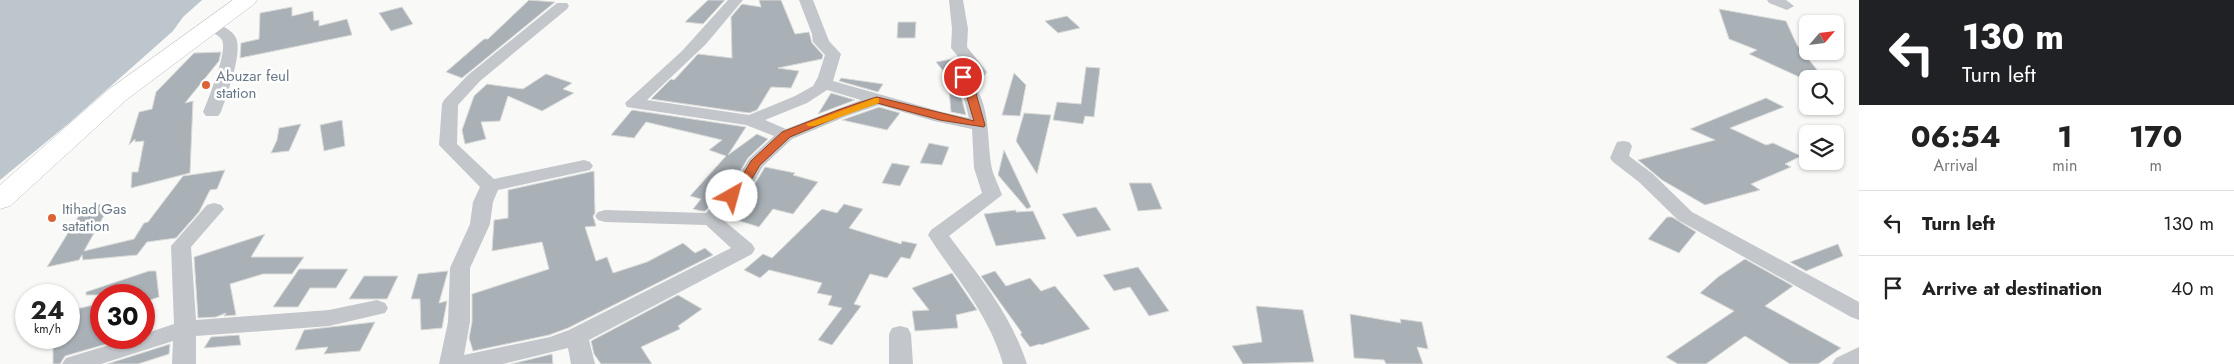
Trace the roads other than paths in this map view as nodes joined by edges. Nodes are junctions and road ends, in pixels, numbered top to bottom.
1 (247, 0) edge
2 (736, 0) edge
3 (806, 0) edge
4 (956, 0) edge
5 (562, 6) dead end
6 (210, 26) junction
7 (824, 84) junction
8 (877, 100) junction
9 (212, 112) dead end
10 (750, 120) junction
11 (980, 125) junction
12 (786, 135) junction
13 (1623, 146) dead end
14 (584, 166) dead end
15 (490, 186) junction
16 (0, 200) edge
17 (214, 209) dead end
18 (606, 216) dead end
19 (710, 219) junction
20 (377, 308) dead end
21 (1859, 312) edge
22 (184, 329) junction
23 (900, 334) dead end
24 (577, 336) junction
25 (1859, 355) edge
26 (74, 364) edge
27 (184, 364) edge
28 (451, 364) edge
29 (463, 364) edge
30 (583, 364) edge
31 (900, 364) edge
32 (1015, 364) edge
33 (1844, 364) edge

1 - 6 main road
2 - 10 street
3 - 7 street
4 - 11 street
5 - 15 street
6 - 9 street
6 - 16 main road
7 - 8 street
7 - 10 street
8 - 11 street
8 - 12 street
10 - 12 street
11 - 32 street
12 - 19 street
13 - 21 street
14 - 15 street
15 - 28 street
17 - 22 street
18 - 19 street
19 - 24 street
20 - 22 street
22 - 26 street
22 - 27 street
23 - 31 street
24 - 29 street
24 - 30 street
25 - 33 street

